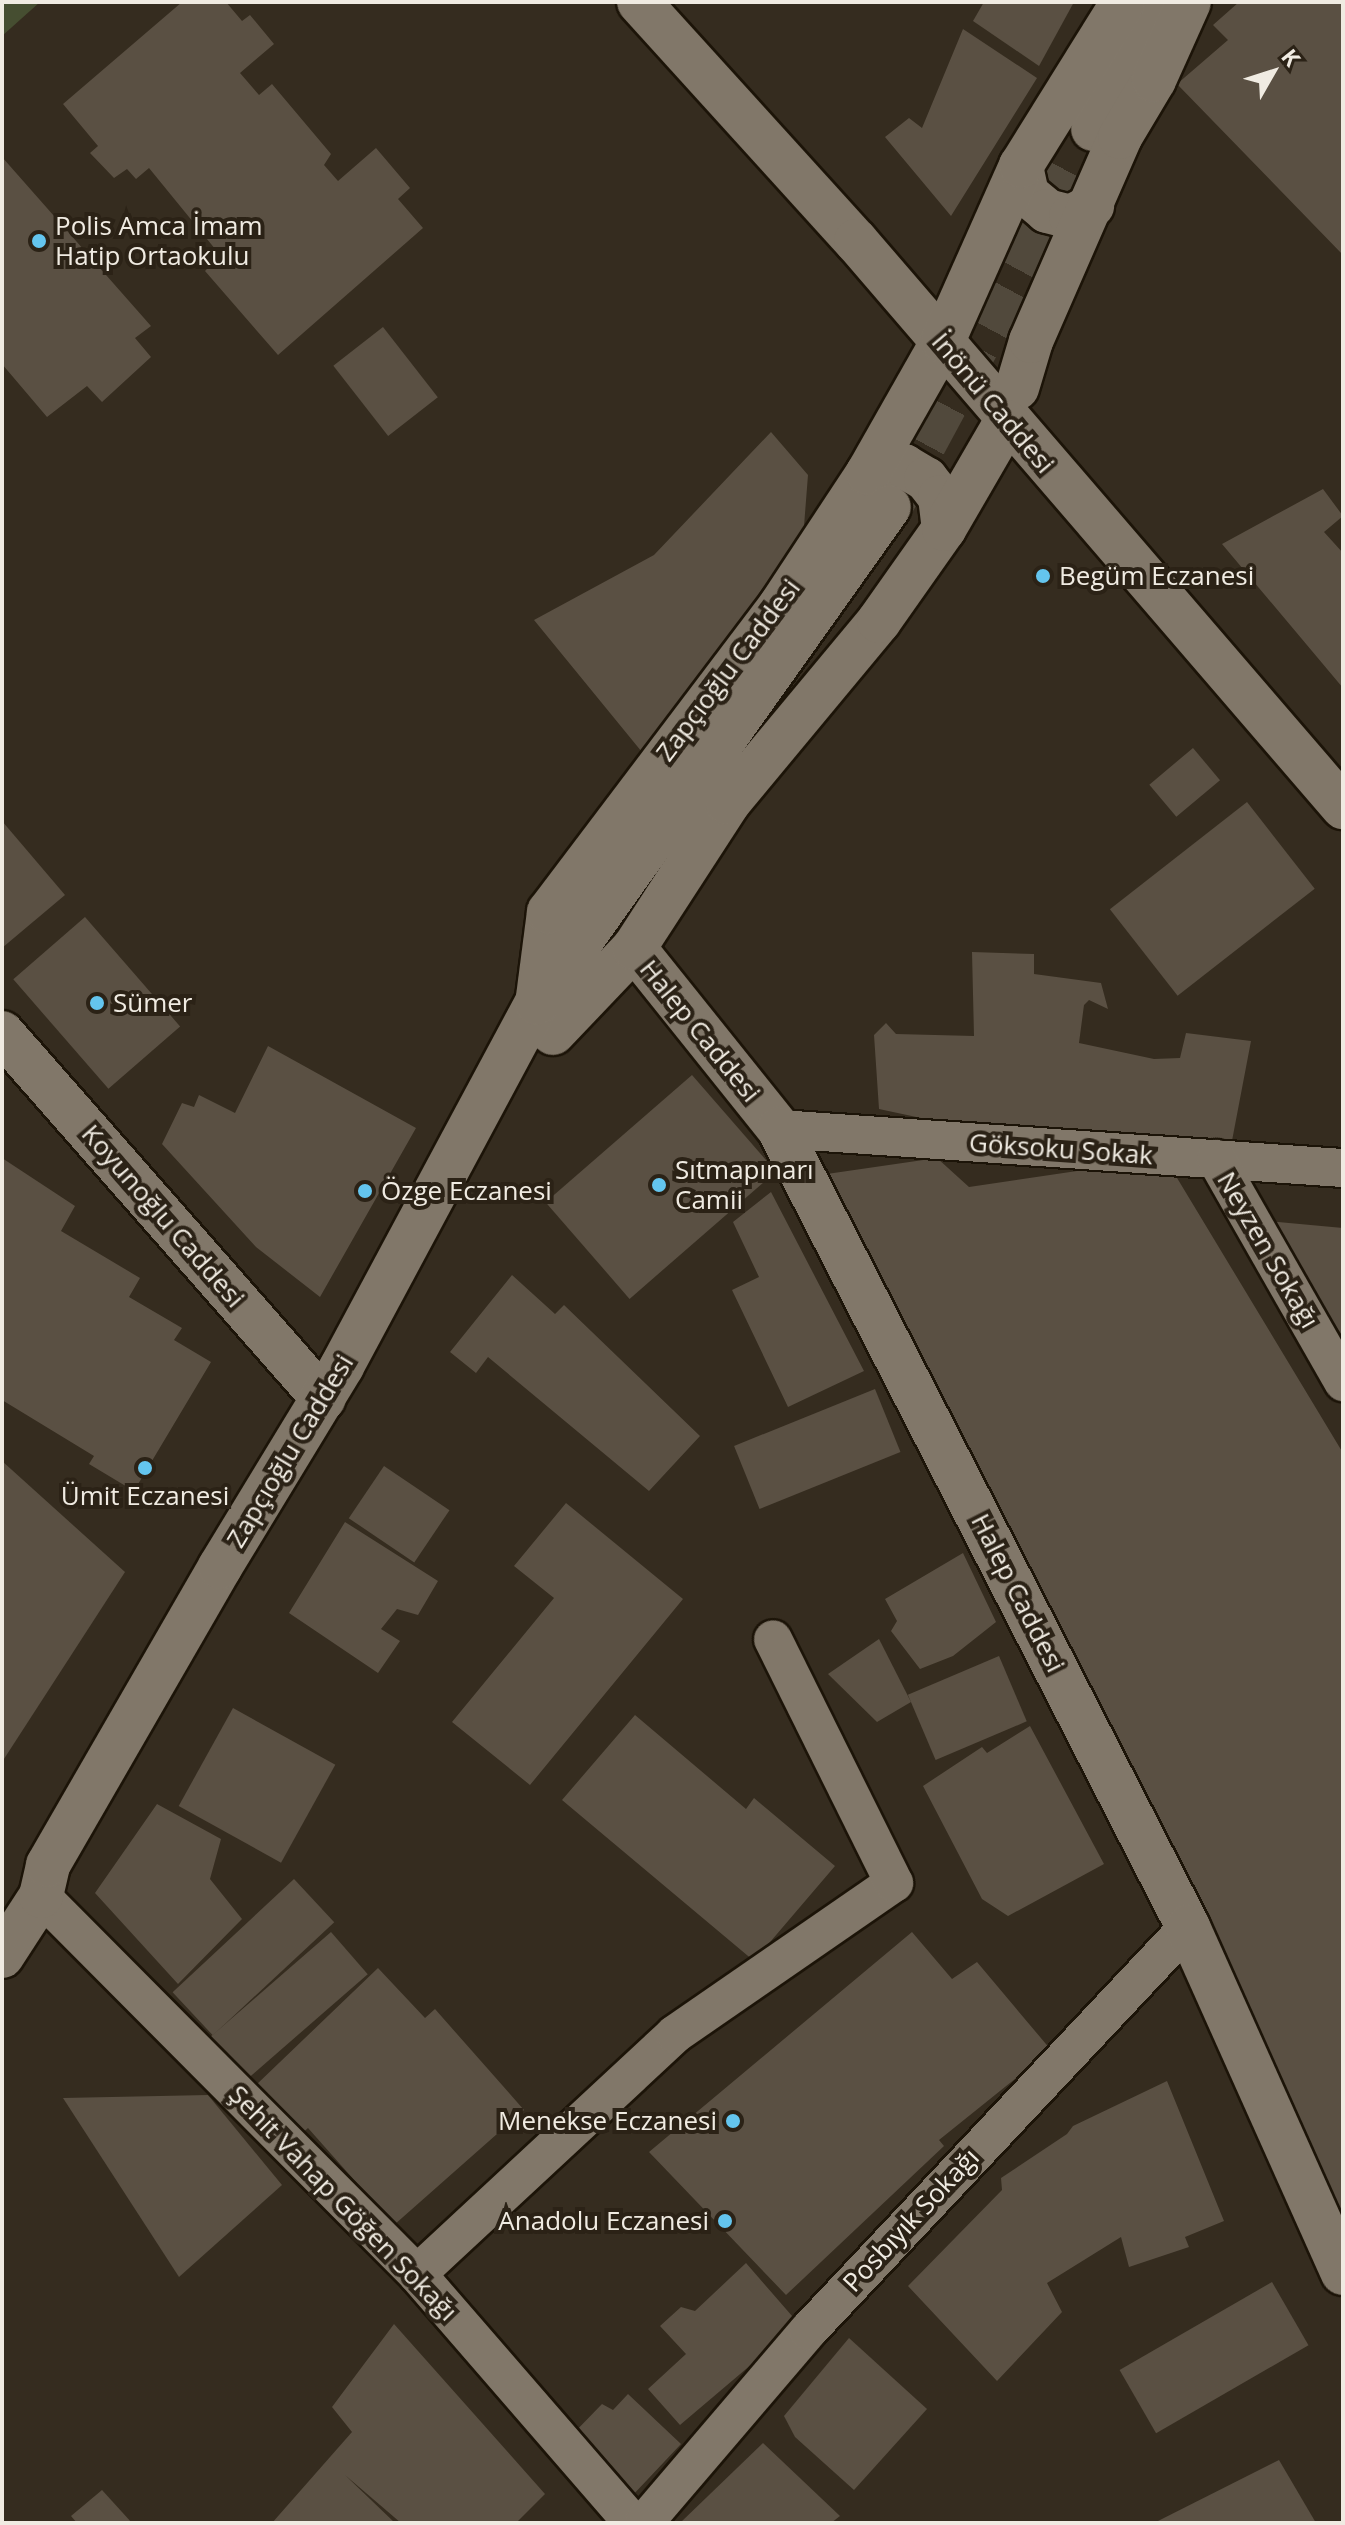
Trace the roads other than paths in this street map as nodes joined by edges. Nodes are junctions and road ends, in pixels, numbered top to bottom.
1 (639, 2) edge
2 (679, 2) edge
3 (1123, 2) edge
4 (1159, 2) edge
5 (1189, 2) edge
6 (1078, 159) tunnel mouth
7 (1021, 166) junction
8 (1092, 206) junction
9 (949, 328) junction
10 (1012, 405) junction
11 (879, 490) junction
12 (944, 529) junction
13 (1343, 762) edge
14 (1343, 807) edge
15 (634, 948) junction
16 (545, 1018) junction
17 (2, 1033) edge
18 (779, 1129) junction
19 (1216, 1159) junction
20 (1343, 1168) edge
21 (1343, 1382) edge
22 (323, 1399) junction
23 (773, 1639) dead end
24 (41, 1896) junction
25 (1188, 1927) junction
26 (2, 1956) edge
27 (1343, 2273) edge
28 (417, 2274) junction
29 (633, 2523) edge
30 (644, 2523) edge

1 - 9 main road, İnönü Caddesi
2 - 9 main road, İnönü Caddesi
3 - 7 main road, Zapçıoğlu Caddesi
4 - 6 main road
5 - 8 main road, Zapçıoğlu Caddesi
7 - 8 main road
7 - 9 main road, Zapçıoğlu Caddesi
8 - 10 main road, Zapçıoğlu Caddesi
9 - 10 main road, İnönü Caddesi
9 - 11 main road, Zapçıoğlu Caddesi
10 - 12 main road, Zapçıoğlu Caddesi
10 - 13 main road, İnönü Caddesi
10 - 14 main road, İnönü Caddesi
11 - 12 main road
11 - 16 main road, Zapçıoğlu Caddesi
11 - 16 main road, Zapçıoğlu Caddesi
12 - 15 main road, Zapçıoğlu Caddesi
15 - 16 main road, Zapçıoğlu Caddesi
15 - 18 main road, Halep Caddesi
16 - 22 main road, Zapçıoğlu Caddesi
16 - 24 main road, Zapçıoğlu Caddesi
17 - 22 main road, Koyunoğlu Caddesi
18 - 19 street, Göksoku Sokak
18 - 25 main road, Halep Caddesi
19 - 20 street, Göksoku Sokak
19 - 21 street, Neyzen Sokağı
22 - 24 main road, Zapçıoğlu Caddesi
23 - 28 street
24 - 26 main road, Zapçıoğlu Caddesi
24 - 28 street, Şehit Vahap Göğen Sokağı
25 - 27 main road, Halep Caddesi
25 - 30 street, Posbıyık Sokağı
28 - 29 street, Şehit Vahap Göğen Sokağı

